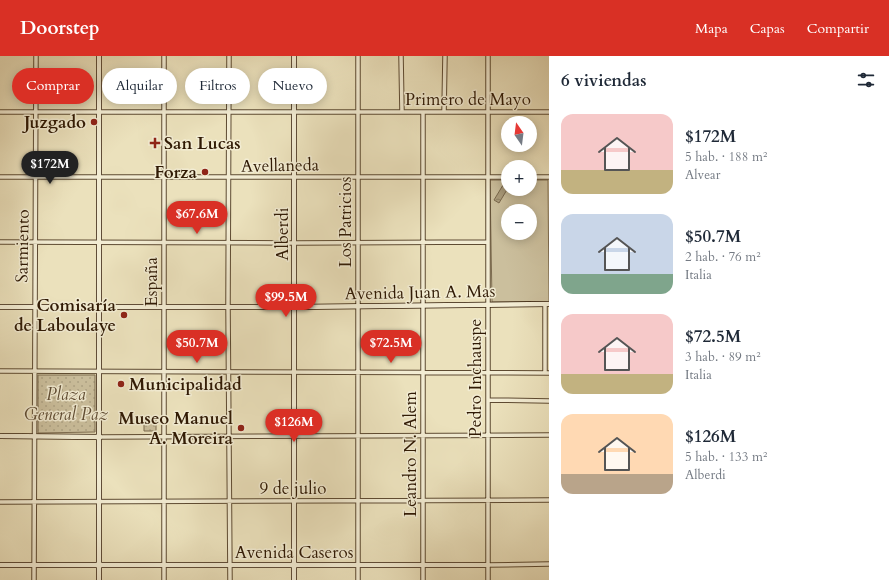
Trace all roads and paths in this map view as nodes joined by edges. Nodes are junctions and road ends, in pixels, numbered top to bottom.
1 (36, 56) edge
2 (99, 56) edge
3 (164, 56) edge
4 (229, 56) edge
5 (294, 56) edge
6 (358, 56) edge
7 (401, 56) edge
8 (445, 56) edge
9 (488, 56) edge
10 (0, 112) edge
11 (35, 112) junction
12 (100, 112) junction
13 (358, 112) junction
14 (402, 112) junction
15 (424, 112) junction
16 (444, 112) junction
17 (488, 112) junction
18 (549, 112) edge
19 (164, 113) junction
20 (228, 113) junction
21 (294, 114) junction
22 (0, 177) edge
23 (36, 177) junction
24 (295, 177) junction
25 (358, 177) junction
26 (488, 177) junction
27 (501, 177) edge
28 (537, 177) edge
29 (549, 177) edge
30 (100, 178) junction
31 (164, 178) junction
32 (228, 178) junction
33 (424, 178) junction
34 (0, 242) edge
35 (358, 242) junction
36 (423, 242) junction
37 (488, 242) junction
38 (36, 243) junction
39 (100, 243) junction
40 (164, 243) junction
41 (228, 243) junction
42 (295, 243) junction
43 (488, 304) junction
44 (547, 304) edge
45 (423, 305) junction
46 (228, 306) junction
47 (358, 306) junction
48 (0, 307) edge
49 (100, 307) junction
50 (164, 307) junction
51 (295, 307) junction
52 (34, 308) junction
53 (0, 371) edge
54 (35, 371) junction
55 (100, 371) junction
56 (165, 371) junction
57 (358, 371) junction
58 (228, 372) junction
59 (294, 372) junction
60 (423, 372) junction
61 (488, 373) junction
62 (547, 373) edge
63 (488, 400) junction
64 (549, 401) edge
65 (294, 435) junction
66 (488, 435) junction
67 (549, 435) edge
68 (0, 436) edge
69 (164, 436) junction
70 (228, 436) junction
71 (358, 436) junction
72 (423, 436) junction
73 (35, 437) junction
74 (100, 437) junction
75 (228, 500) junction
76 (549, 500) edge
77 (163, 501) junction
78 (294, 501) junction
79 (358, 501) junction
80 (423, 501) junction
81 (488, 501) junction
82 (0, 502) edge
83 (34, 502) junction
84 (98, 502) junction
85 (549, 564) edge
86 (0, 565) edge
87 (34, 565) junction
88 (99, 565) junction
89 (164, 565) junction
90 (230, 565) junction
91 (294, 565) junction
92 (358, 565) junction
93 (423, 565) junction
94 (488, 565) junction
95 (34, 580) edge
96 (99, 580) edge
97 (164, 580) edge
98 (230, 580) edge
99 (294, 580) edge
100 (358, 580) edge
101 (423, 580) edge
102 (488, 580) edge

1 - 11 street, Sarmiento
2 - 12 main road
3 - 19 street, España
4 - 20 street
5 - 21 main road, Alberdi
6 - 13 street, Los Patricios
7 - 14 street
8 - 16 street
9 - 17 street, Pedro Inchauspe
10 - 11 street, Primero de Mayo
11 - 12 street, Primero de Mayo
11 - 23 street, Sarmiento
12 - 19 street, Primero de Mayo
12 - 30 main road
13 - 14 street, Primero de Mayo
13 - 21 street, Primero de Mayo
13 - 25 street, Los Patricios
14 - 15 street, Primero de Mayo
15 - 16 street, Primero de Mayo
15 - 33 street, Leandro N. Alem
16 - 17 street, Primero de Mayo
17 - 18 street, Primero de Mayo
17 - 26 street, Pedro Inchauspe
19 - 20 street, Primero de Mayo
19 - 31 street, España
20 - 21 street, Primero de Mayo
20 - 32 street
21 - 24 main road, Alberdi
22 - 23 street, Avellaneda
23 - 30 street, Avellaneda
23 - 38 street, Sarmiento
24 - 25 street, Avellaneda
24 - 32 street, Avellaneda
24 - 42 main road, Alberdi
25 - 33 street, Avellaneda
25 - 35 street, Los Patricios
26 - 27 street, Avellaneda
26 - 33 street, Avellaneda
26 - 37 street, Pedro Inchauspe
28 - 29 street
30 - 31 street, Avellaneda
30 - 39 main road
31 - 32 street, Avellaneda
31 - 40 street, España
32 - 41 street
33 - 36 street, Leandro N. Alem
34 - 38 street
35 - 36 street
35 - 42 street
35 - 47 street, Los Patricios
36 - 37 street
36 - 45 street, Leandro N. Alem
37 - 43 street, Pedro Inchauspe
38 - 39 street
38 - 52 street, Sarmiento
39 - 40 street
39 - 49 main road
40 - 41 street
40 - 50 street, España
41 - 42 street
41 - 46 street
42 - 51 main road, Alberdi
43 - 44 main road, Avenida Juan A. Mas
43 - 45 main road, Avenida Juan A. Mas
43 - 61 street, Pedro Inchauspe
44 - 62 street
45 - 47 main road, Avenida Juan A. Mas
45 - 60 street, Leandro N. Alem
46 - 50 main road, Avenida Juan A. Mas
46 - 51 main road, Avenida Juan A. Mas
46 - 58 street
47 - 51 main road, Avenida Juan A. Mas
47 - 57 street, Los Patricios
48 - 52 main road, Avenida Juan A. Mas
49 - 50 main road, Avenida Juan A. Mas
49 - 52 main road, Avenida Juan A. Mas
49 - 55 main road
50 - 56 street, España
51 - 59 main road, Alberdi
52 - 54 street, Sarmiento
53 - 54 street
54 - 55 street
54 - 73 street, Sarmiento
55 - 56 street
55 - 74 main road
56 - 58 street
56 - 69 street, España
57 - 59 street
57 - 60 street
57 - 71 street, Los Patricios
58 - 59 street
58 - 70 street
59 - 65 main road, Alberdi
60 - 61 street
60 - 72 street, Leandro N. Alem
61 - 62 street
61 - 63 street, Pedro Inchauspe
63 - 64 street
63 - 66 street, Pedro Inchauspe
65 - 70 street
65 - 71 street
65 - 78 main road, Alberdi
66 - 67 street
66 - 72 street
66 - 81 street, Pedro Inchauspe
68 - 73 main road
69 - 70 street
69 - 74 street
69 - 77 street, España
70 - 75 street
71 - 72 street
71 - 79 street, Los Patricios
72 - 80 street, Leandro N. Alem
73 - 74 main road
73 - 83 street, Sarmiento
74 - 84 main road
75 - 77 street, 9 de julio
75 - 78 street, 9 de julio
75 - 90 street
76 - 81 street, 9 de julio
77 - 84 street, 9 de julio
77 - 89 street, España
78 - 79 street, 9 de julio
78 - 91 main road, Alberdi
79 - 80 street, 9 de julio
79 - 92 street, Los Patricios
80 - 81 street, 9 de julio
80 - 93 street, Leandro N. Alem
81 - 94 street, Pedro Inchauspe
82 - 83 street, 9 de julio
83 - 84 street, 9 de julio
83 - 87 street, Sarmiento
84 - 88 main road
85 - 94 street
86 - 87 main road, Avenida Caseros
87 - 88 main road, Avenida Caseros
87 - 95 street, Sarmiento
88 - 89 main road, Avenida Caseros
88 - 96 main road
89 - 90 main road, Avenida Caseros
89 - 97 street, España
90 - 91 main road, Avenida Caseros
90 - 98 street
91 - 92 main road, Avenida Caseros
91 - 99 main road, Alberdi
92 - 93 main road, Avenida Caseros
92 - 100 street, Los Patricios
93 - 94 main road, Avenida Caseros
93 - 101 street, Leandro N. Alem
94 - 102 street, Pedro Inchauspe

